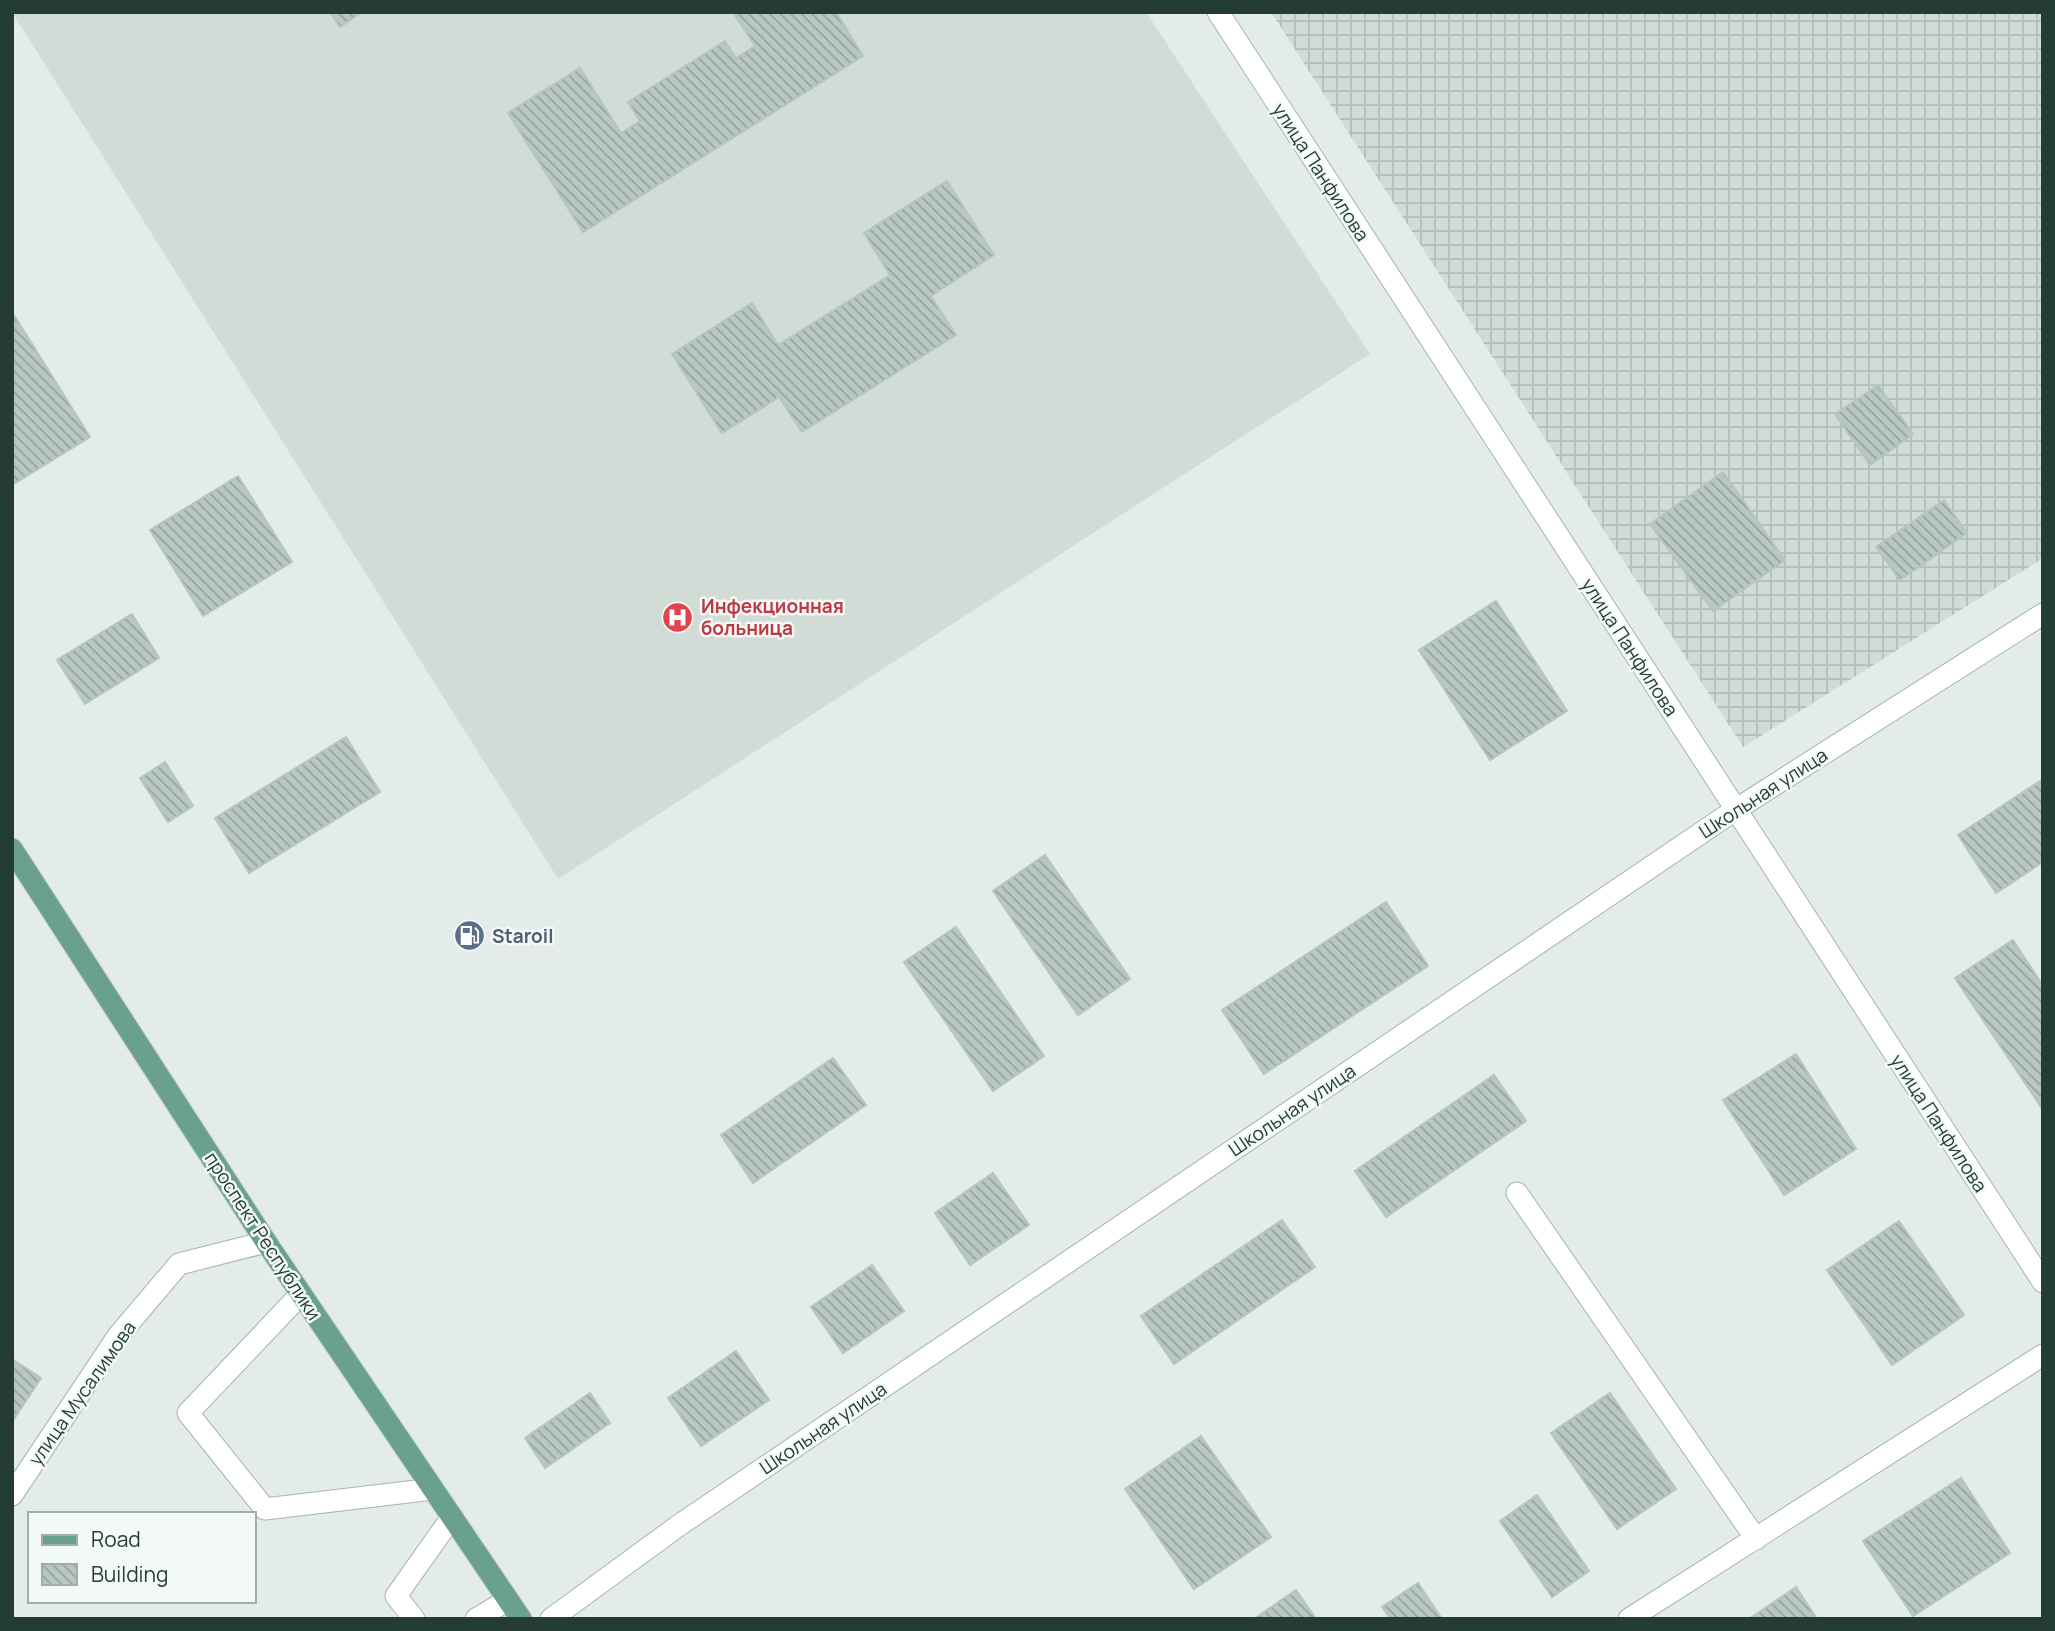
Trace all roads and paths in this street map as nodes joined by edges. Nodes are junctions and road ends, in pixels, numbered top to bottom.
1 (1218, 12) edge
2 (2043, 614) edge
3 (1735, 810) junction
4 (12, 849) edge
5 (1517, 1193) dead end
6 (266, 1242) junction
7 (2043, 1282) edge
8 (301, 1294) junction
9 (2043, 1355) edge
10 (433, 1489) junction
11 (12, 1495) edge
12 (452, 1517) junction
13 (1756, 1539) junction
14 (508, 1600) junction
15 (414, 1619) edge
16 (476, 1619) edge
17 (521, 1619) edge
18 (551, 1619) edge
19 (1629, 1619) edge

1 - 3 street, улица Панфилова
2 - 3 street, Школьная улица
3 - 7 street, улица Панфилова
3 - 18 street, Школьная улица
4 - 6 main road, проспект Республики
5 - 13 street
6 - 8 main road, проспект Республики
6 - 11 street, улица Мусалимова
8 - 10 main road, проспект Республики
8 - 10 street
9 - 13 street
10 - 12 main road, проспект Республики
12 - 14 main road, проспект Республики
12 - 15 street
13 - 19 street
14 - 16 street
14 - 17 main road, проспект Республики

